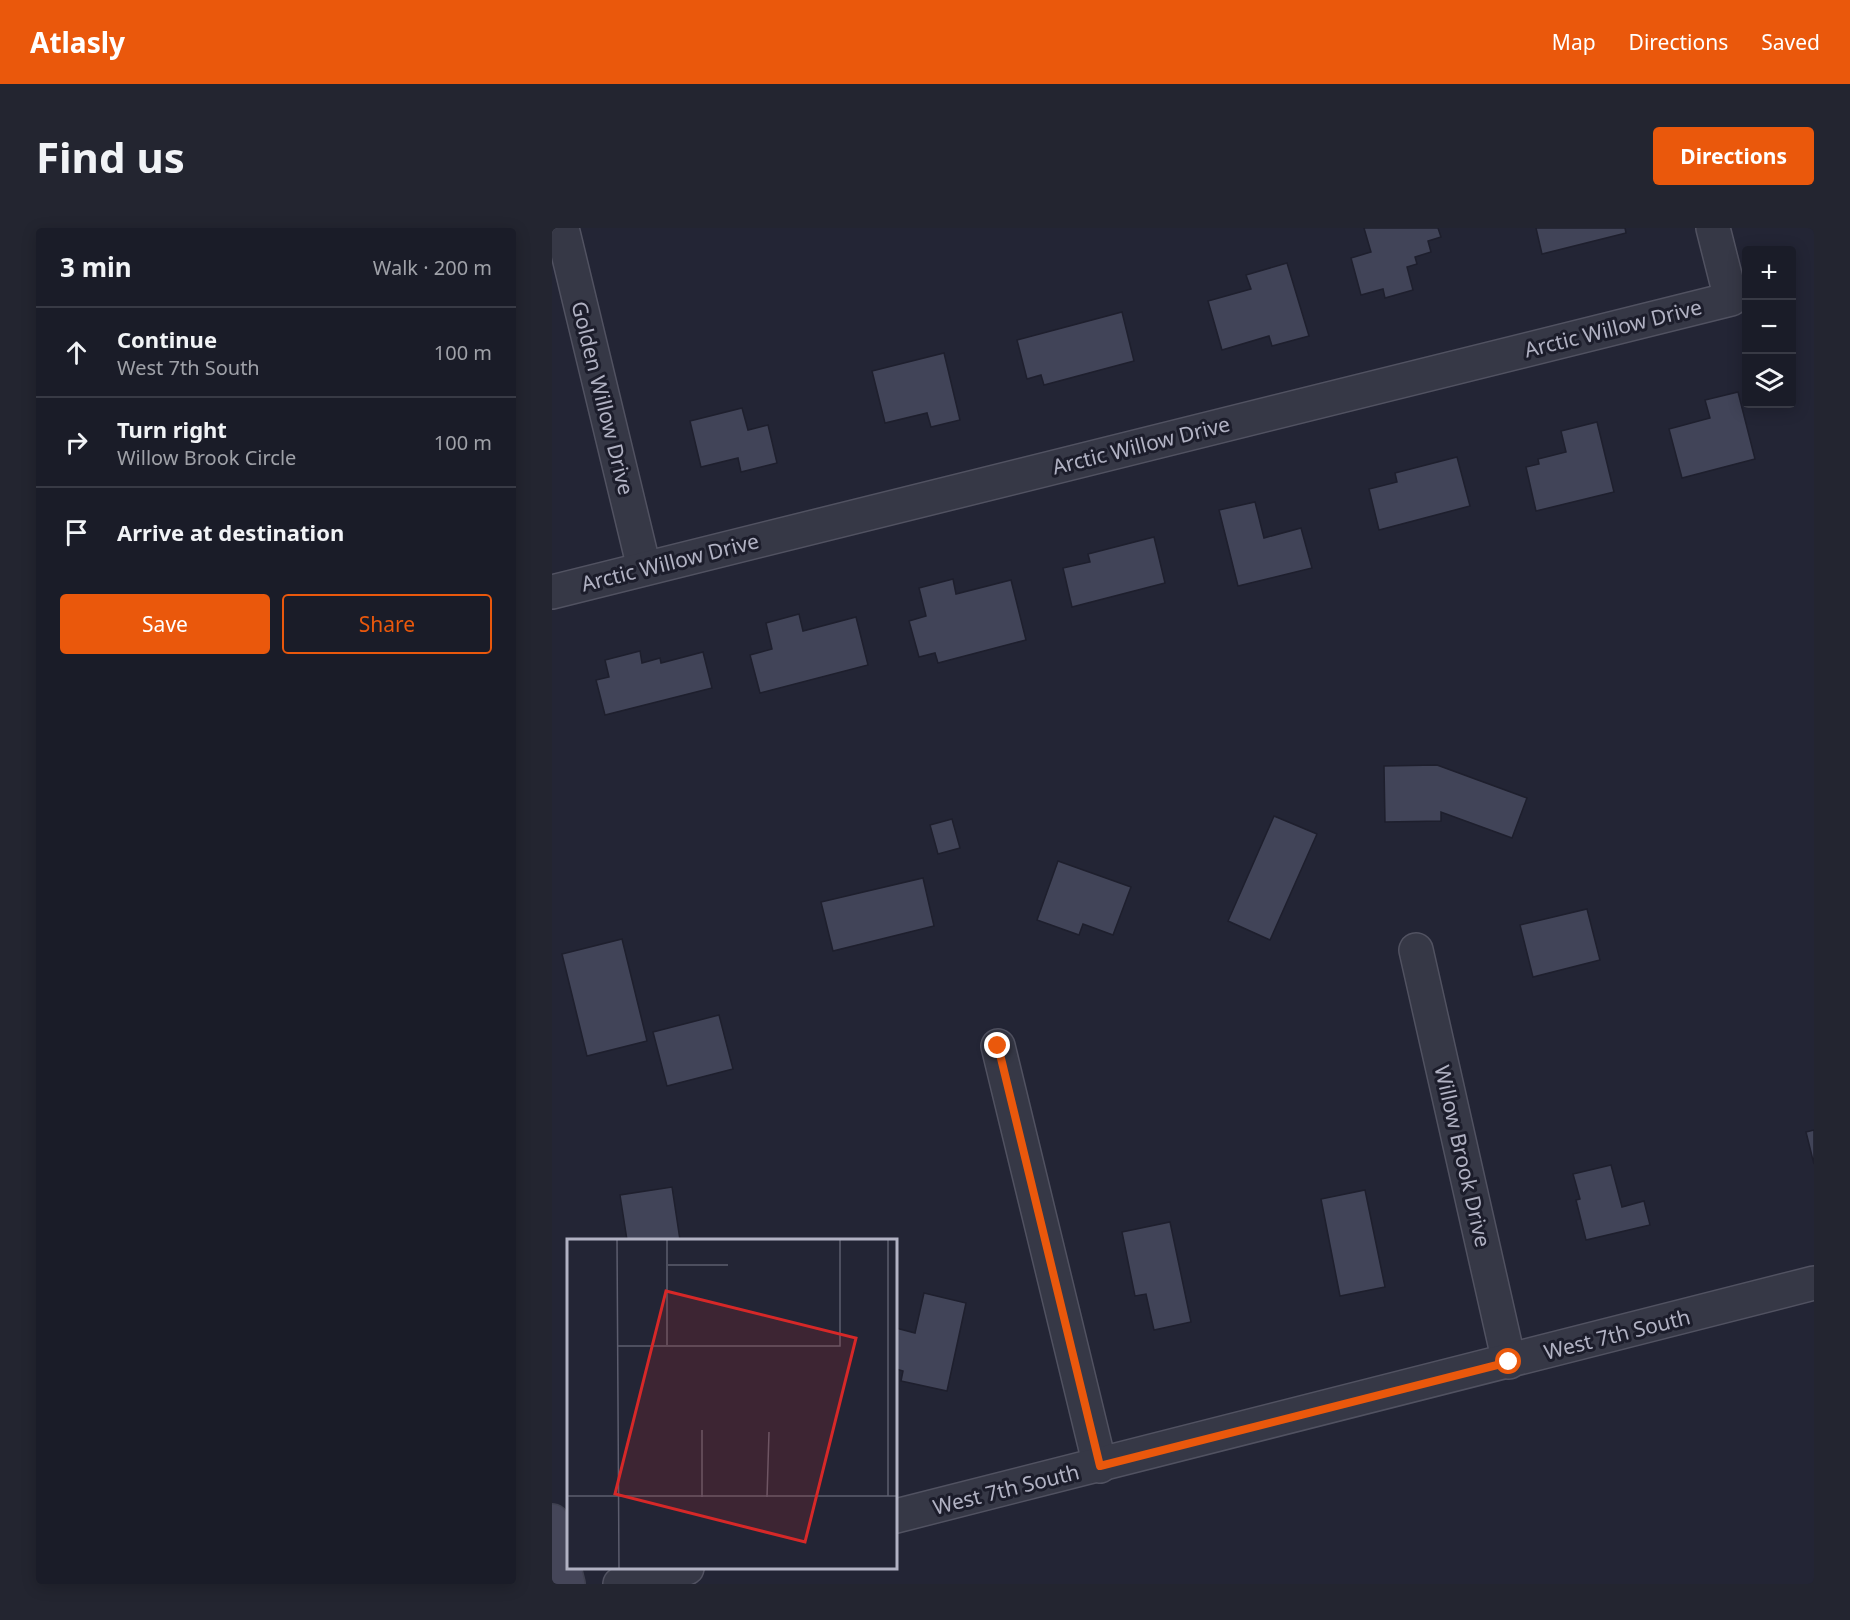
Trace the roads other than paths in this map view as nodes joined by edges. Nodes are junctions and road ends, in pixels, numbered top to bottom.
1 (562, 228) edge
2 (1713, 228) edge
3 (644, 568) junction
4 (552, 592) edge
5 (1416, 950) dead end
6 (998, 1046) dead end
7 (1814, 1283) edge
8 (1509, 1362) junction
9 (1100, 1466) junction
10 (897, 1516) edge
11 (552, 1521) edge
12 (683, 1569) edge
13 (568, 1584) edge
14 (620, 1584) edge

1 - 3 street, Golden Willow Drive
2 - 3 street, Arctic Willow Drive
3 - 4 street, Arctic Willow Drive
5 - 8 street, Willow Brook Drive
6 - 9 street
7 - 8 street, West 7th South
8 - 9 street, West 7th South
9 - 10 street, West 7th South
11 - 13 street
12 - 14 street

